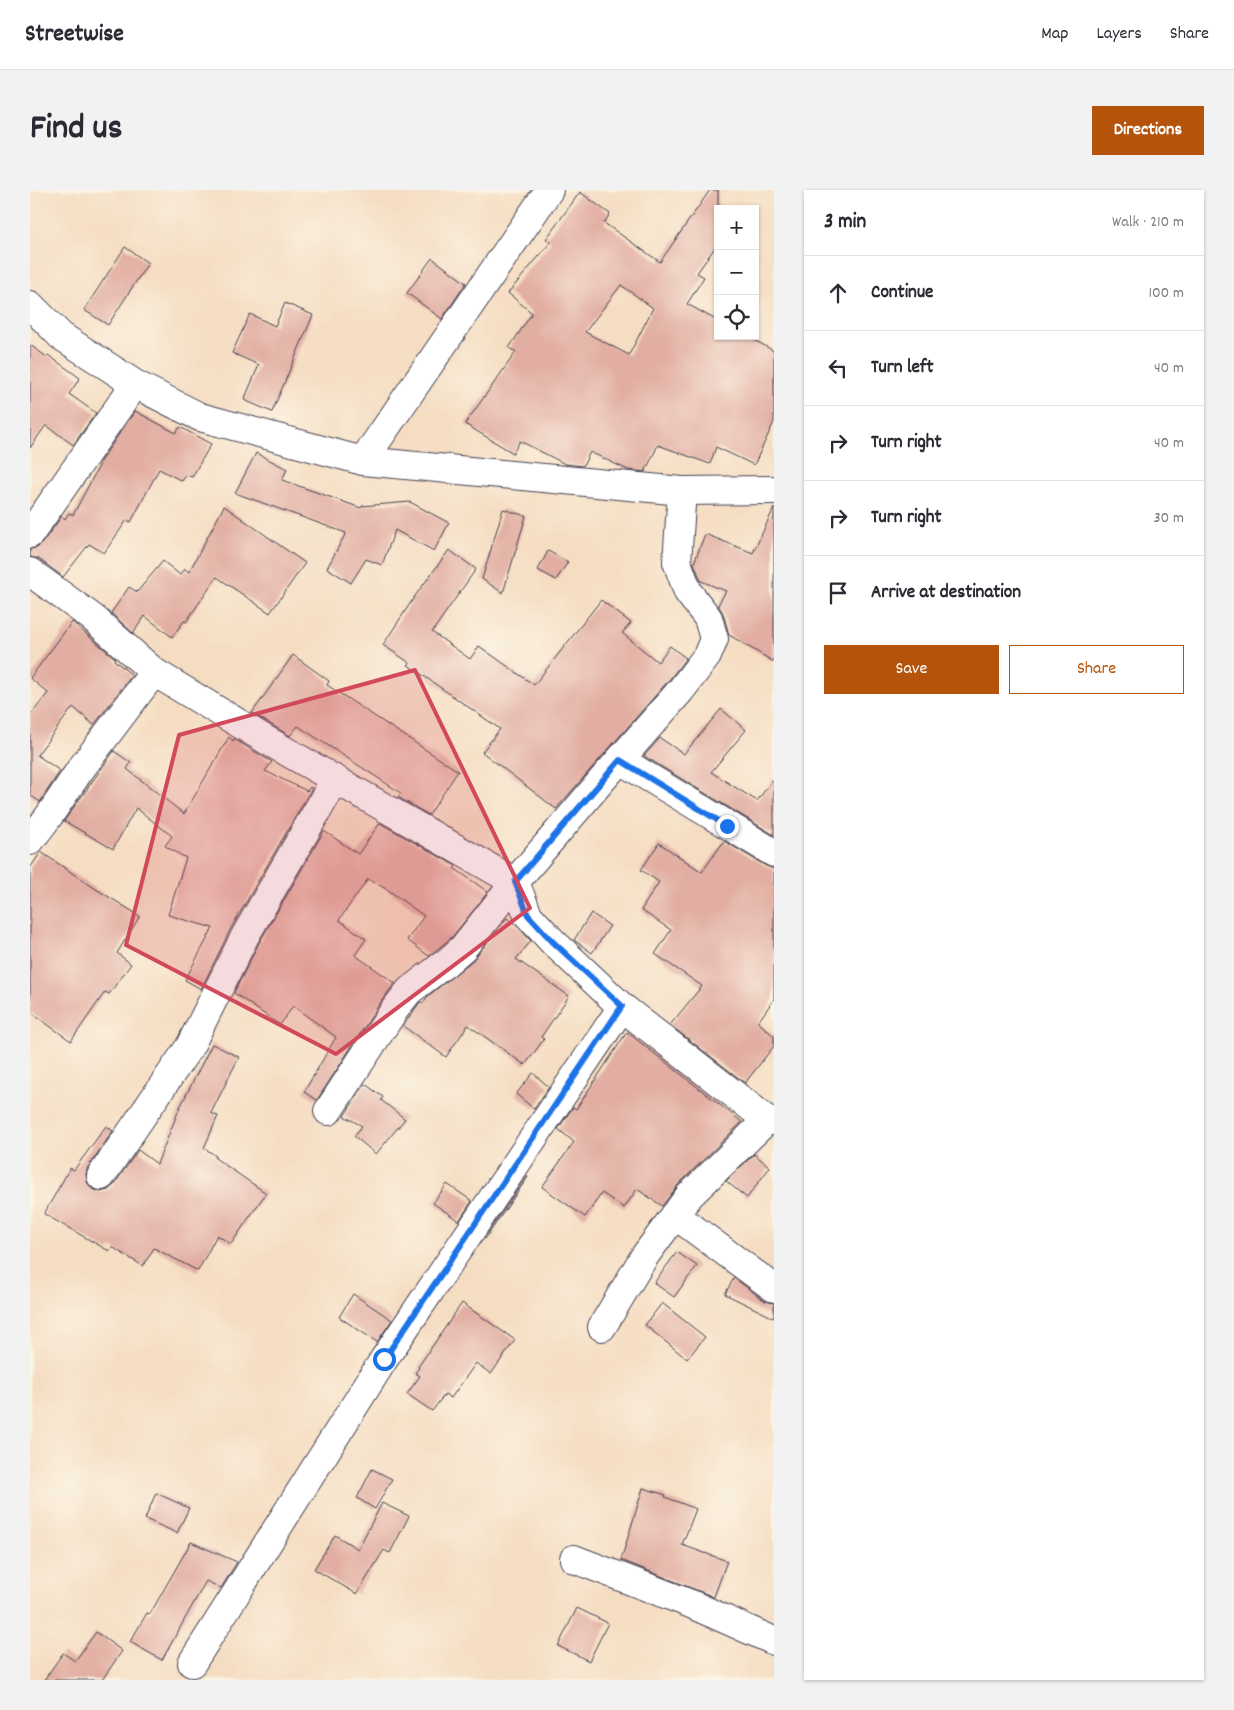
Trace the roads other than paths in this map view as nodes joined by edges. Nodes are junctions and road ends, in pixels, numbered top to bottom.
1 (549, 190) edge
2 (30, 305) edge
3 (135, 384) junction
4 (363, 461) junction
5 (774, 490) edge
6 (682, 491) junction
7 (30, 534) edge
8 (30, 572) edge
9 (154, 672) junction
10 (620, 760) junction
11 (335, 780) junction
12 (30, 841) edge
13 (774, 853) edge
14 (515, 882) junction
15 (622, 1006) junction
16 (328, 1111) dead end
17 (771, 1120) edge
18 (101, 1176) dead end
19 (675, 1215) junction
20 (774, 1288) edge
21 (602, 1327) dead end
22 (574, 1559) dead end
23 (774, 1641) edge
24 (192, 1663) dead end

1 - 4 street
2 - 3 street
3 - 4 street
3 - 7 street
4 - 6 street
5 - 6 street
6 - 10 street
8 - 9 street
9 - 11 street
9 - 12 street
10 - 13 street
10 - 14 street
11 - 14 street
11 - 18 street
14 - 15 street
14 - 16 street
15 - 17 street
15 - 24 street
17 - 19 street
19 - 20 street
19 - 21 street
22 - 23 street

